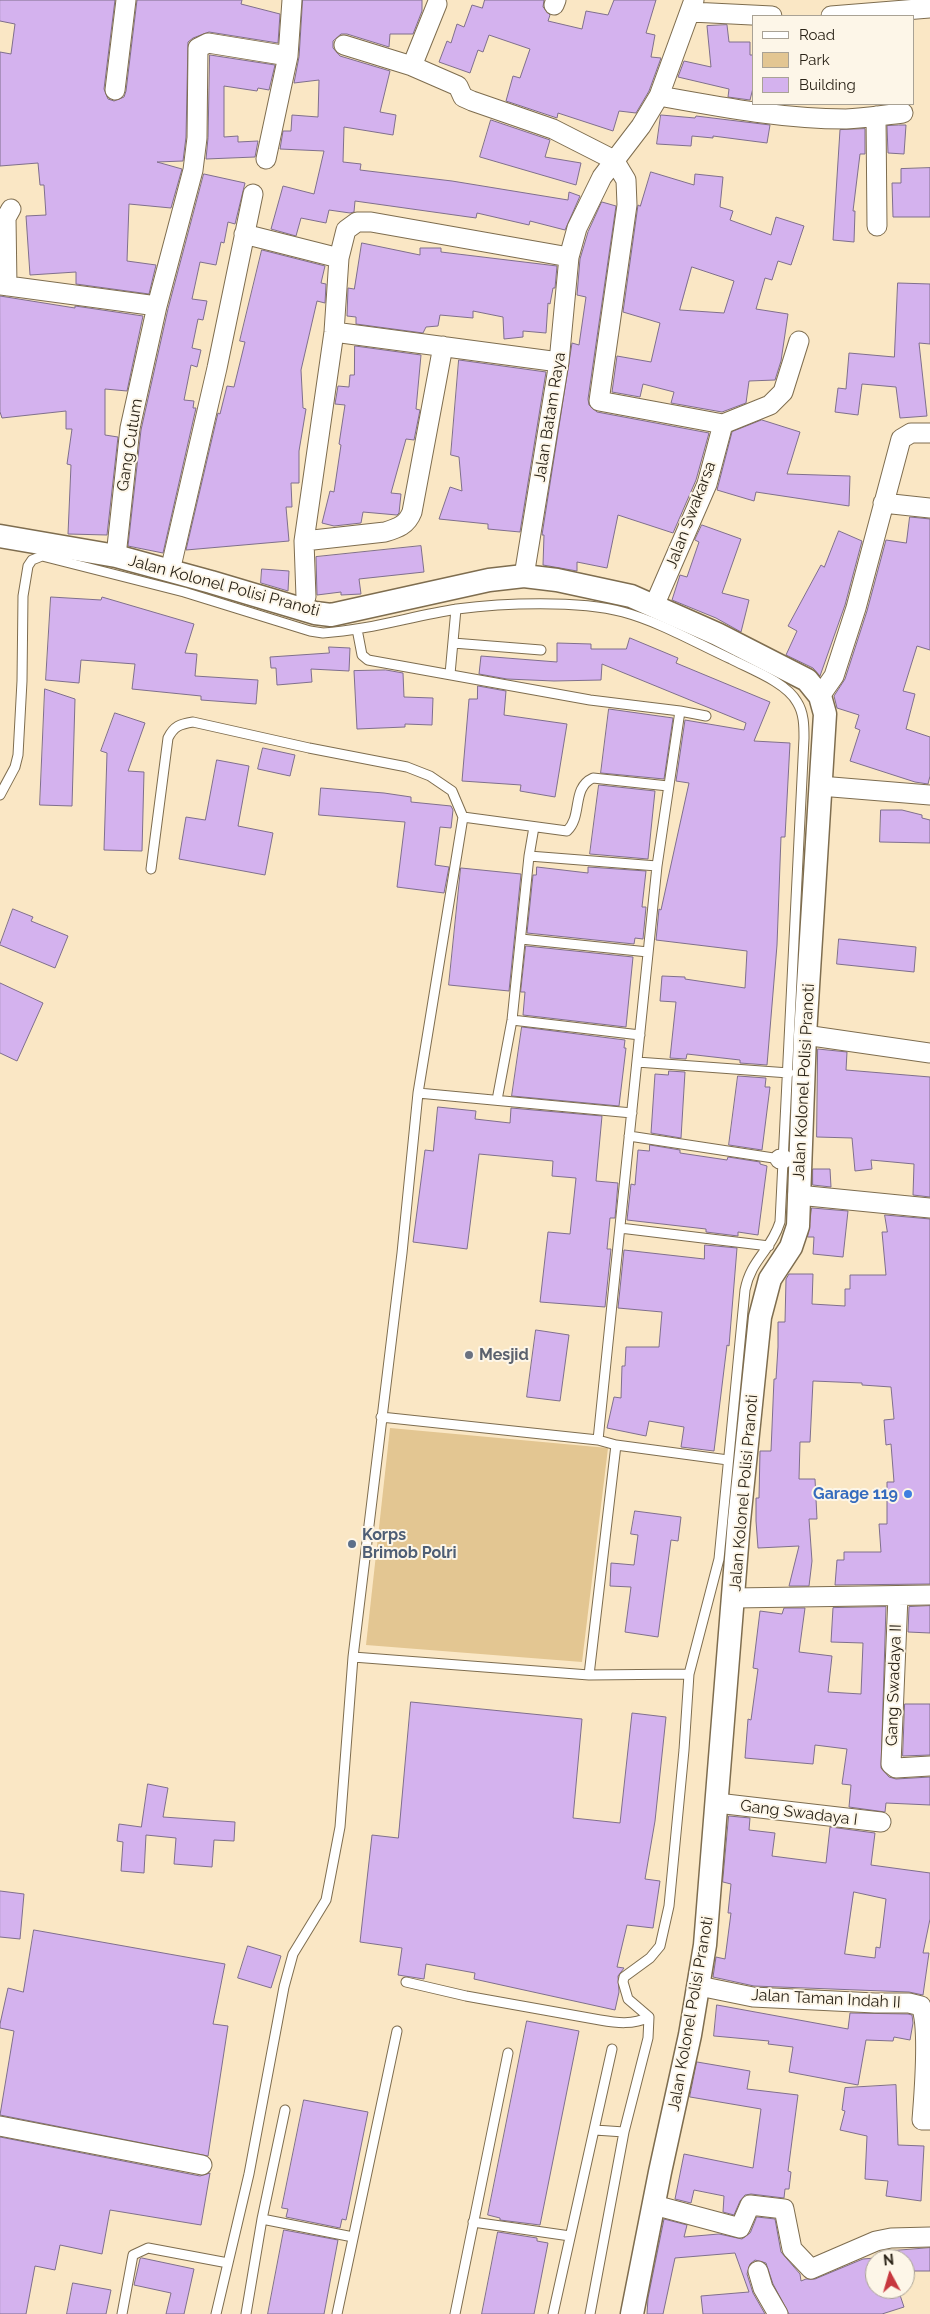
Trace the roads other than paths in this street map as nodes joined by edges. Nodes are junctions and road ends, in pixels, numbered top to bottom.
1 (126, 0) edge
2 (292, 0) edge
3 (437, 4) dead end
4 (692, 6) edge
5 (930, 8) edge
6 (764, 15) edge
7 (843, 15) edge
8 (344, 45) dead end
9 (288, 56) junction
10 (412, 66) junction
11 (115, 90) dead end
12 (659, 96) junction
13 (903, 113) dead end
14 (876, 116) junction
15 (266, 159) dead end
16 (614, 160) junction
17 (253, 194) dead end
18 (11, 209) dead end
19 (877, 226) dead end
20 (244, 234) junction
21 (569, 256) junction
22 (339, 258) junction
23 (3, 286) edge
24 (157, 306) junction
25 (334, 332) junction
26 (799, 341) dead end
27 (442, 346) junction
28 (560, 362) junction
29 (723, 424) junction
30 (930, 433) edge
31 (883, 502) junction
32 (930, 508) edge
33 (0, 536) edge
34 (304, 541) junction
35 (116, 556) junction
36 (170, 571) junction
37 (524, 576) junction
38 (306, 597) dead end
39 (654, 606) junction
40 (456, 609) junction
41 (357, 629) junction
42 (453, 643) junction
43 (541, 650) dead end
44 (450, 674) junction
45 (820, 696) junction
46 (680, 711) junction
47 (706, 716) dead end
48 (668, 786) junction
49 (820, 786) junction
50 (0, 795) edge
51 (930, 795) edge
52 (463, 817) junction
53 (534, 827) junction
54 (529, 856) junction
55 (657, 866) junction
56 (151, 869) dead end
57 (521, 939) junction
58 (648, 952) junction
59 (512, 1020) junction
60 (640, 1035) junction
61 (804, 1035) junction
62 (930, 1053) edge
63 (637, 1062) junction
64 (789, 1073) junction
65 (418, 1093) junction
66 (497, 1100) junction
67 (632, 1113) junction
68 (629, 1136) junction
69 (782, 1159) junction
70 (798, 1196) junction
71 (930, 1208) edge
72 (620, 1228) junction
73 (769, 1246) junction
74 (381, 1417) junction
75 (598, 1440) junction
76 (616, 1445) junction
77 (728, 1460) junction
78 (930, 1595) edge
79 (898, 1596) junction
80 (734, 1598) junction
81 (353, 1657) junction
82 (689, 1674) junction
83 (589, 1675) junction
84 (930, 1766) edge
85 (716, 1803) junction
86 (881, 1822) dead end
87 (406, 1982) dead end
88 (699, 1986) junction
89 (649, 2017) junction
90 (397, 2031) dead end
91 (612, 2049) dead end
92 (508, 2053) dead end
93 (285, 2110) dead end
94 (930, 2120) edge
95 (0, 2126) edge
96 (595, 2130) junction
97 (624, 2132) junction
98 (202, 2165) dead end
99 (654, 2205) junction
100 (262, 2219) junction
101 (473, 2222) junction
102 (353, 2236) junction
103 (570, 2236) junction
104 (930, 2237) edge
105 (228, 2263) junction
106 (758, 2272) dead end
107 (122, 2314) edge
108 (216, 2314) edge
109 (246, 2314) edge
110 (337, 2314) edge
111 (455, 2314) edge
112 (553, 2314) edge
113 (590, 2314) edge
114 (632, 2314) edge
115 (778, 2314) edge

1 - 11 street
2 - 9 street
3 - 10 street
4 - 6 street
4 - 12 street, Jalan Batam Raya
5 - 7 street
8 - 10 street
9 - 15 street
9 - 24 street, Gang Cutum
10 - 16 street
12 - 14 street
12 - 16 street, Jalan Batam Raya
13 - 14 street
14 - 19 street
16 - 21 street, Jalan Batam Raya
16 - 29 street
17 - 20 street
18 - 23 street
20 - 22 street
20 - 36 street
21 - 22 street
21 - 28 street, Jalan Batam Raya
22 - 25 street
23 - 24 street
24 - 35 street, Gang Cutum
25 - 27 street
25 - 34 street
26 - 29 street
27 - 28 street
27 - 34 street
28 - 37 street, Jalan Batam Raya
29 - 39 street, Jalan Swakarsa
30 - 31 street
31 - 32 street
31 - 45 street
33 - 35 street, Jalan Kolonel Polisi Pranoti
34 - 38 street
35 - 36 street, Jalan Kolonel Polisi Pranoti
36 - 37 street, Jalan Kolonel Polisi Pranoti
37 - 39 street, Jalan Kolonel Polisi Pranoti
39 - 45 street, Jalan Kolonel Polisi Pranoti
40 - 41 lane
40 - 42 lane
40 - 64 lane
41 - 44 lane
41 - 50 lane
42 - 43 lane
42 - 44 lane
44 - 46 lane
45 - 49 street, Jalan Kolonel Polisi Pranoti
46 - 47 lane
46 - 48 lane
48 - 53 lane
48 - 55 lane
49 - 51 street
49 - 61 street, Jalan Kolonel Polisi Pranoti
52 - 53 lane
52 - 56 lane
52 - 65 lane
53 - 54 lane
54 - 55 lane
54 - 57 lane
55 - 58 lane
57 - 58 lane
57 - 59 lane
58 - 60 lane
59 - 60 lane
59 - 66 lane
60 - 63 lane
61 - 62 street
61 - 70 street, Jalan Kolonel Polisi Pranoti
63 - 64 lane
63 - 67 lane
64 - 69 lane
65 - 66 lane
65 - 74 lane
66 - 67 lane
67 - 68 lane
68 - 69 lane
68 - 72 lane
69 - 73 lane
70 - 71 street
70 - 80 street, Jalan Kolonel Polisi Pranoti
72 - 73 lane
72 - 75 lane
73 - 77 lane
74 - 75 lane
74 - 81 lane
75 - 76 lane
76 - 77 lane
76 - 83 lane
77 - 82 lane
78 - 79 street
79 - 80 street
79 - 84 street, Gang Swadaya II
80 - 85 street, Jalan Kolonel Polisi Pranoti
81 - 83 lane
81 - 105 lane
82 - 83 lane
82 - 89 lane
85 - 86 street, Gang Swadaya I
85 - 88 street, Jalan Kolonel Polisi Pranoti
87 - 89 lane
88 - 94 street, Jalan Taman Indah II
88 - 99 street, Jalan Kolonel Polisi Pranoti
89 - 97 lane
90 - 102 lane
91 - 96 lane
92 - 101 lane
93 - 100 lane
95 - 98 street
96 - 97 lane
96 - 103 lane
97 - 113 lane
99 - 104 street
99 - 114 street, Jalan Kolonel Polisi Pranoti
100 - 102 lane
100 - 109 lane
101 - 103 lane
101 - 111 lane
102 - 110 lane
103 - 112 lane
105 - 107 lane
105 - 108 lane
106 - 115 street

